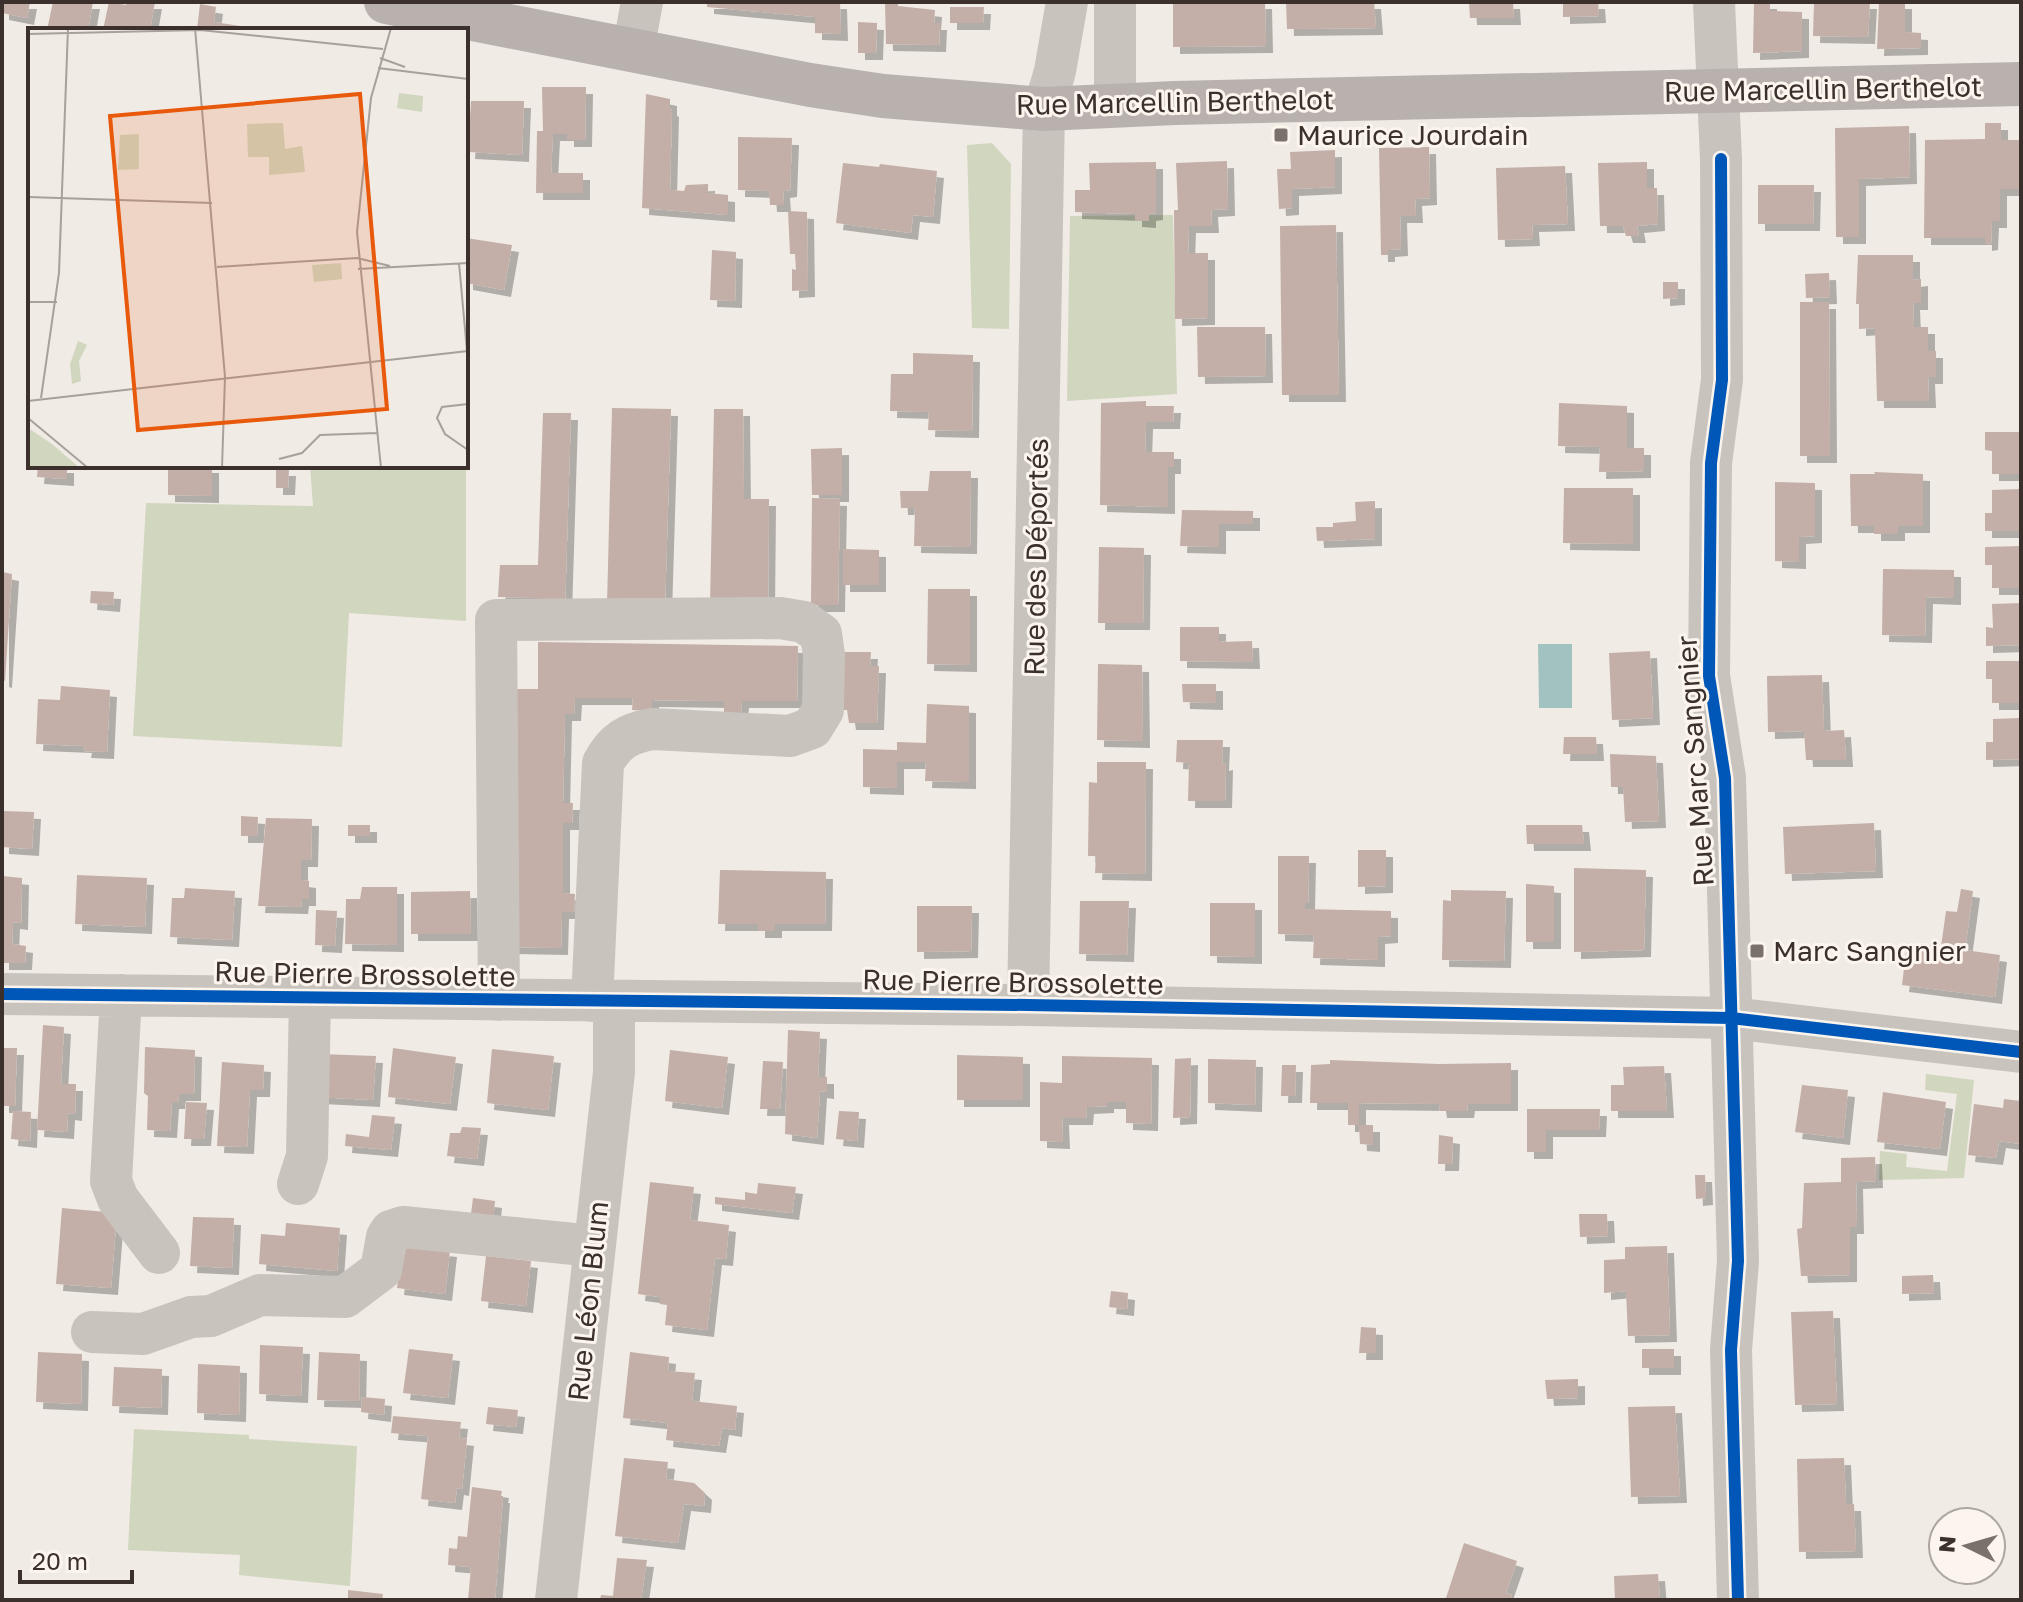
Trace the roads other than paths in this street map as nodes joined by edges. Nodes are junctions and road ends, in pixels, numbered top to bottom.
1 (386, 2) edge
2 (642, 2) edge
3 (1067, 2) edge
4 (1115, 2) edge
5 (1714, 2) edge
6 (633, 51) junction
7 (2021, 84) edge
8 (1717, 92) junction
9 (1115, 105) junction
10 (1044, 109) junction
11 (2, 994) edge
12 (121, 995) junction
13 (310, 997) junction
14 (499, 1000) junction
15 (603, 1001) junction
16 (1028, 1005) junction
17 (1731, 1018) junction
18 (2021, 1052) edge
19 (298, 1184) dead end
20 (594, 1246) junction
21 (159, 1253) dead end
22 (92, 1332) dead end
23 (556, 1600) edge
24 (1738, 1600) edge

1 - 6 main road, Rue Marcellin Berthelot
2 - 6 street
3 - 10 street, Rue des Déportés
4 - 9 street
5 - 8 street, Rue Marc Sangnier
6 - 10 main road, Rue Marcellin Berthelot
7 - 8 main road, Rue Marcellin Berthelot
8 - 9 main road, Rue Marcellin Berthelot
8 - 17 street, Rue Marc Sangnier
9 - 10 main road, Rue Marcellin Berthelot
10 - 16 street, Rue des Déportés
11 - 12 street, Rue Pierre Brossolette
12 - 13 street, Rue Pierre Brossolette
12 - 21 street
13 - 14 street, Rue Pierre Brossolette
13 - 19 street
14 - 15 street, Rue Pierre Brossolette
14 - 15 street, Rue Léon Blum
15 - 16 street, Rue Pierre Brossolette
15 - 20 street, Rue Léon Blum
16 - 17 street, Rue Pierre Brossolette
17 - 18 street, Rue Pierre Brossolette
17 - 24 street, Rue Marc Sangnier
20 - 22 street
20 - 23 street, Rue Léon Blum

